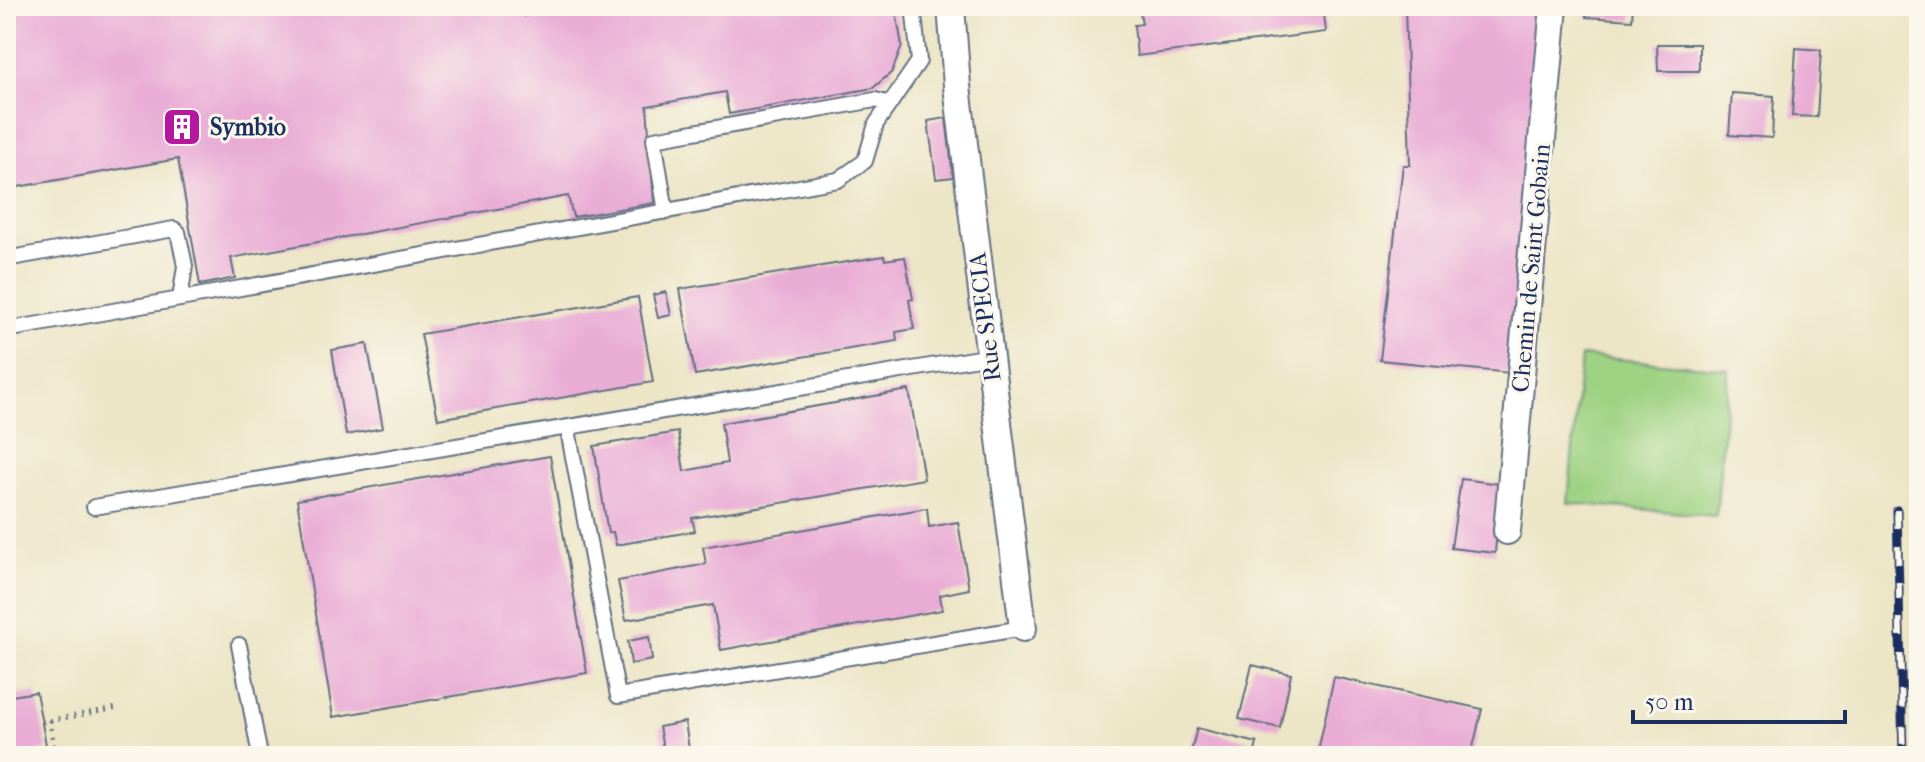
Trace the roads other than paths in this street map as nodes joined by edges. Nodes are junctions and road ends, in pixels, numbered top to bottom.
1 (913, 6) edge
2 (951, 6) edge
3 (1554, 6) edge
4 (890, 104) junction
5 (666, 212) junction
6 (6, 259) edge
7 (180, 299) junction
8 (6, 330) edge
9 (990, 356) junction
10 (568, 430) junction
11 (94, 507) dead end
12 (1507, 531) dead end
13 (1023, 628) joint
14 (239, 645) dead end
15 (260, 756) edge

1 - 4 lane
2 - 9 street, Rue SPECIA
3 - 12 street, Chemin de Saint Gobain
4 - 5 lane
4 - 5 lane
5 - 7 lane
6 - 7 lane
7 - 8 lane
9 - 10 lane
9 - 13 street, Rue SPECIA
10 - 11 lane
10 - 13 lane
14 - 15 lane

